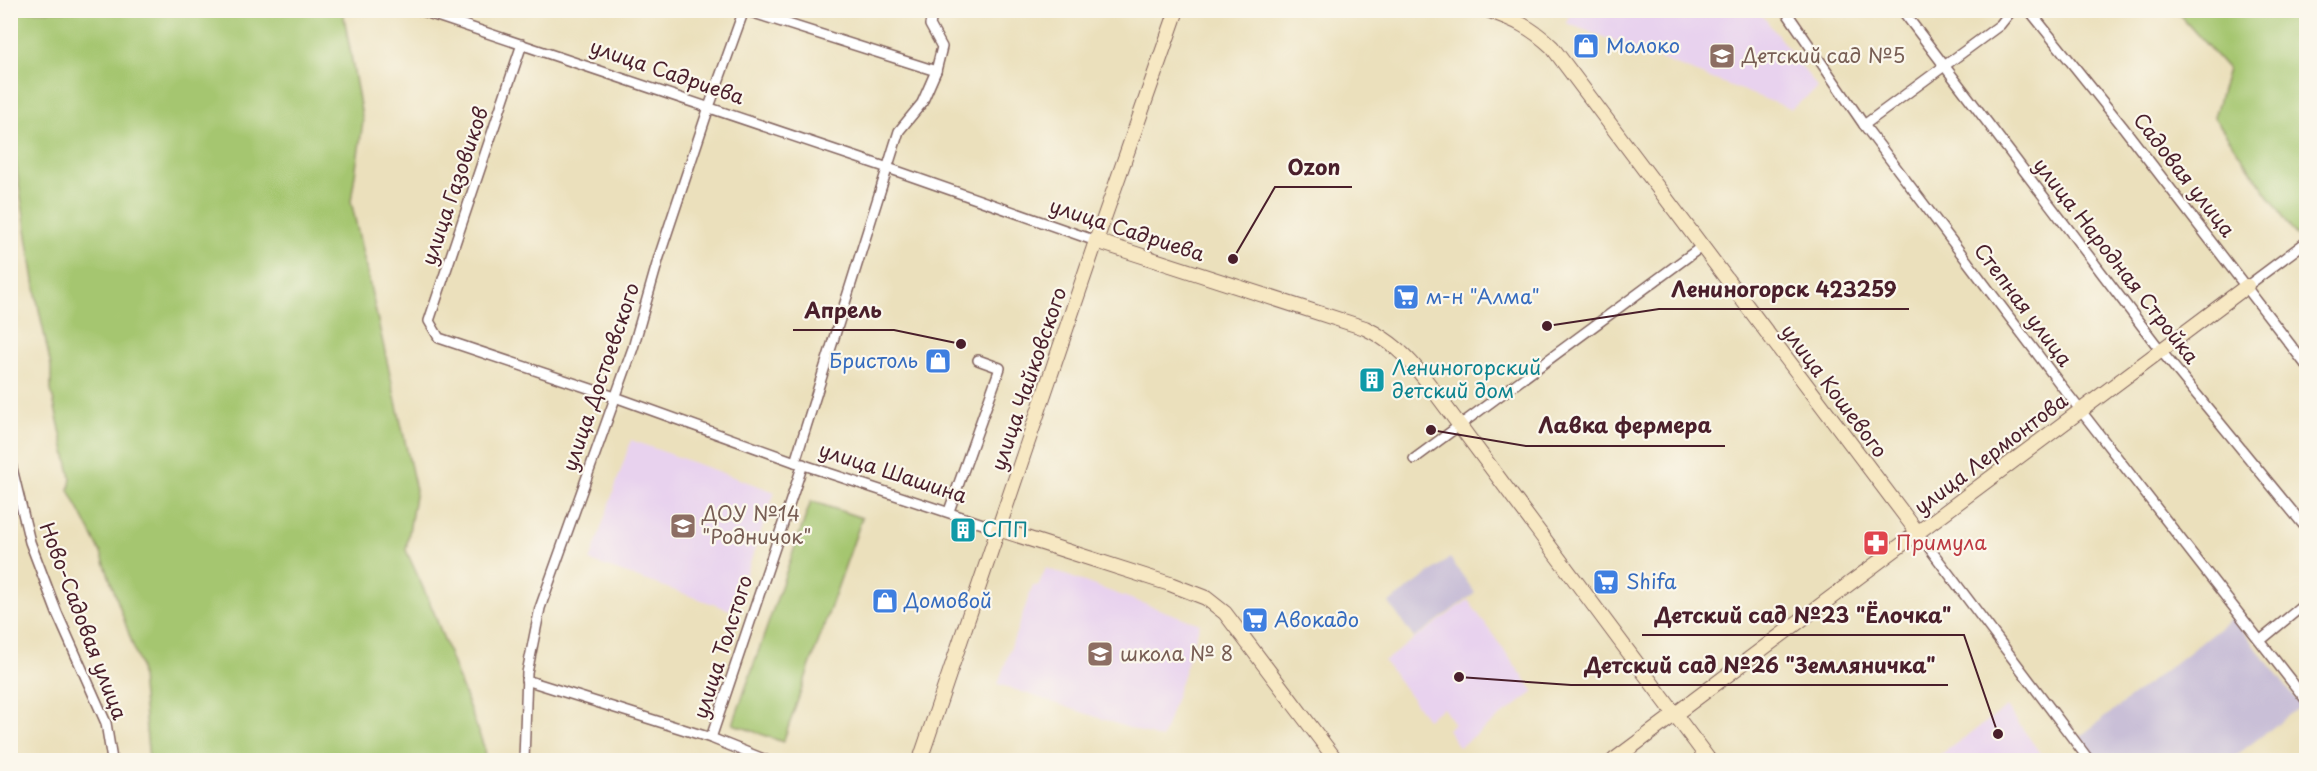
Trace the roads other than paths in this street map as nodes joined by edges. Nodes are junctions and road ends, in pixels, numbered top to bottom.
1 (419, 10) edge
2 (744, 10) edge
3 (933, 10) edge
4 (1176, 10) edge
5 (1487, 10) edge
6 (1785, 10) edge
7 (1902, 10) edge
8 (2012, 10) edge
9 (2029, 10) edge
10 (522, 44) junction
11 (1943, 65) junction
12 (936, 71) junction
13 (709, 107) junction
14 (1864, 124) junction
15 (888, 168) junction
16 (1096, 241) junction
17 (2307, 242) edge
18 (1701, 247) junction
19 (2247, 286) junction
20 (439, 338) joint
21 (2161, 351) junction
22 (978, 360) dead end
23 (2307, 365) edge
24 (615, 397) junction
25 (2080, 411) junction
26 (1458, 425) junction
27 (1414, 459) dead end
28 (10, 460) edge
29 (799, 463) junction
30 (949, 511) junction
31 (2307, 528) edge
32 (998, 529) junction
33 (1918, 533) junction
34 (2307, 603) edge
35 (2261, 640) junction
36 (526, 680) junction
37 (2307, 700) edge
38 (1675, 715) junction
39 (711, 738) junction
40 (112, 760) edge
41 (524, 760) edge
42 (766, 760) edge
43 (920, 760) edge
44 (1336, 760) edge
45 (1614, 760) edge
46 (1709, 760) edge
47 (2089, 760) edge

1 - 10 street, улица Садриева
2 - 12 street
2 - 13 street, улица Достоевского
3 - 12 street, улица Толстого
4 - 16 street, улица Чайковского
5 - 18 street, улица Кошевого
6 - 14 street, Степная улица
7 - 11 street, улица Народная Стройка
8 - 11 street
9 - 19 street, Садовая улица
10 - 13 street, улица Садриева
10 - 20 street, улица Газовиков
11 - 14 street
11 - 21 street, улица Народная Стройка
12 - 15 street, улица Толстого
13 - 15 street, улица Садриева
13 - 24 street, улица Достоевского
14 - 25 street, Степная улица
15 - 16 street, улица Садриева
15 - 29 street, улица Толстого
16 - 26 street, улица Садриева
16 - 32 street, улица Чайковского
17 - 19 street
18 - 26 street
18 - 33 street, улица Кошевого
19 - 21 street, улица Лермонтова
19 - 23 street, Садовая улица
20 - 24 street, улица Шашина
21 - 25 street, улица Лермонтова
21 - 31 street, улица Народная Стройка
22 - 30 street
24 - 29 street, улица Шашина
24 - 36 street, улица Достоевского
25 - 33 street, улица Лермонтова
25 - 35 street, Степная улица
26 - 27 street
26 - 38 street, улица Садриева
28 - 40 street, Ново-Садовая улица
29 - 30 street, улица Шашина
29 - 39 street, улица Толстого
30 - 32 street, улица Шашина
32 - 43 street, улица Чайковского
32 - 44 street, улица Шашина
33 - 38 street, улица Лермонтова
33 - 47 street, улица Кошевого
34 - 35 street
35 - 37 street, Степная улица
36 - 39 street
36 - 41 street, улица Достоевского
38 - 45 street, улица Лермонтова
38 - 46 street, улица Садриева
39 - 42 street

